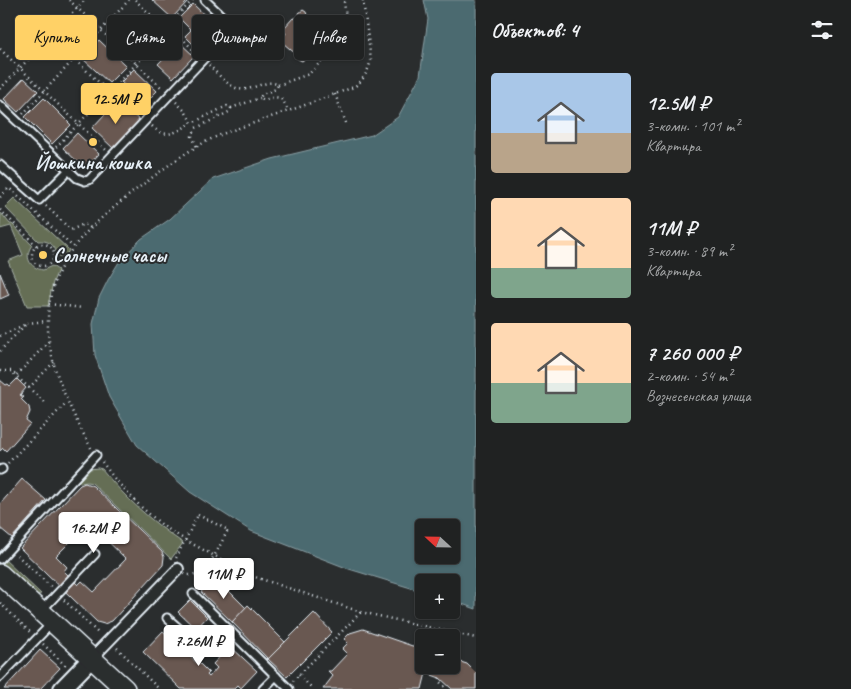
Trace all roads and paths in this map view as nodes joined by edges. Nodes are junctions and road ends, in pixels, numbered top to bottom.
1 (69, 0) edge
2 (85, 0) edge
3 (129, 0) edge
4 (135, 0) edge
5 (193, 0) edge
6 (205, 0) edge
7 (342, 0) edge
8 (363, 0) edge
9 (77, 8) junction
10 (70, 15) edge
11 (151, 15) edge
12 (178, 15) edge
13 (221, 15) edge
14 (101, 30) junction
15 (97, 34) edge
16 (182, 39) edge
17 (0, 49) edge
18 (192, 49) edge
19 (28, 60) edge
20 (73, 60) edge
21 (75, 60) edge
22 (140, 60) edge
23 (203, 60) joint
24 (136, 64) junction
25 (20, 68) junction
26 (278, 85) junction
27 (0, 89) edge
28 (44, 91) junction
29 (109, 92) junction
30 (335, 94) junction
31 (170, 96) junction
32 (260, 98) junction
33 (0, 105) edge
34 (231, 108) junction
35 (288, 111) junction
36 (17, 121) junction
37 (146, 121) junction
38 (192, 122) junction
39 (346, 123) dead end
40 (79, 124) junction
41 (197, 147) junction
42 (51, 153) junction
43 (113, 156) junction
44 (0, 165) edge
45 (69, 170) junction
46 (0, 197) edge
47 (39, 200) junction
48 (0, 210) edge
49 (91, 228) junction
50 (37, 246) junction
51 (73, 247) junction
52 (53, 260) junction
53 (62, 265) junction
54 (49, 304) junction
55 (83, 308) dead end
56 (47, 321) junction
57 (28, 322) junction
58 (0, 336) edge
59 (50, 340) junction
60 (0, 351) edge
61 (54, 362) junction
62 (0, 371) edge
63 (16, 376) junction
64 (29, 388) junction
65 (68, 402) junction
66 (46, 404) dead end
67 (96, 455) junction
68 (1, 470) edge
69 (185, 540) junction
70 (94, 554) dead end
71 (214, 556) junction
72 (0, 559) edge
73 (178, 569) junction
74 (0, 574) edge
75 (193, 594) dead end
76 (361, 612) junction
77 (47, 616) junction
78 (167, 618) dead end
79 (229, 629) junction
80 (436, 629) edge
81 (460, 634) edge
82 (476, 638) edge
83 (109, 640) junction
84 (92, 658) junction
85 (298, 675) junction
86 (276, 676) junction
87 (0, 677) edge
88 (440, 678) dead end
89 (288, 688) edge
90 (62, 689) edge
91 (125, 689) edge
92 (159, 689) edge
93 (263, 689) edge
94 (313, 689) edge
95 (448, 689) edge

1 - 9 path
2 - 9 path
3 - 14 path
4 - 11 path
5 - 12 path
6 - 13 lane
7 - 26 path
8 - 30 path
9 - 10 path
9 - 14 path
14 - 15 path
14 - 24 path
16 - 18 path
17 - 25 path
19 - 25 path
20 - 28 path
21 - 29 path
22 - 24 path
23 - 26 path
23 - 31 lane
24 - 29 path
24 - 31 path
25 - 27 path
25 - 28 path
26 - 32 path
28 - 36 path
28 - 40 path
29 - 37 path
29 - 40 path
30 - 35 path
30 - 39 path
31 - 37 lane
31 - 38 path
32 - 34 path
32 - 35 path
33 - 36 lane
34 - 38 path
34 - 41 path
35 - 41 path
36 - 42 lane
37 - 38 path
37 - 43 lane
40 - 42 path
40 - 43 path
41 - 49 path
42 - 45 lane
43 - 45 lane
44 - 47 lane
45 - 47 lane
46 - 51 path
47 - 49 path
48 - 50 path
49 - 51 path
50 - 52 path
50 - 52 path
51 - 53 path
52 - 53 path
53 - 54 path
54 - 55 path
54 - 56 path
56 - 57 path
56 - 59 path
57 - 58 path
57 - 60 path
59 - 61 path
59 - 63 path
61 - 64 path
61 - 65 path
62 - 63 path
63 - 64 path
64 - 66 path
65 - 67 path
65 - 68 path
67 - 69 path
67 - 72 lane
69 - 71 path
69 - 71 path
69 - 73 path
70 - 77 lane
71 - 73 path
71 - 76 path
73 - 83 street
74 - 77 main road
75 - 79 lane
76 - 80 path
76 - 85 path
77 - 84 main road
77 - 87 lane
78 - 79 lane
79 - 86 lane
81 - 82 path
83 - 84 street
83 - 92 path
84 - 90 street
84 - 91 main road
85 - 89 path
85 - 94 path
86 - 89 lane
86 - 93 lane
88 - 95 path

